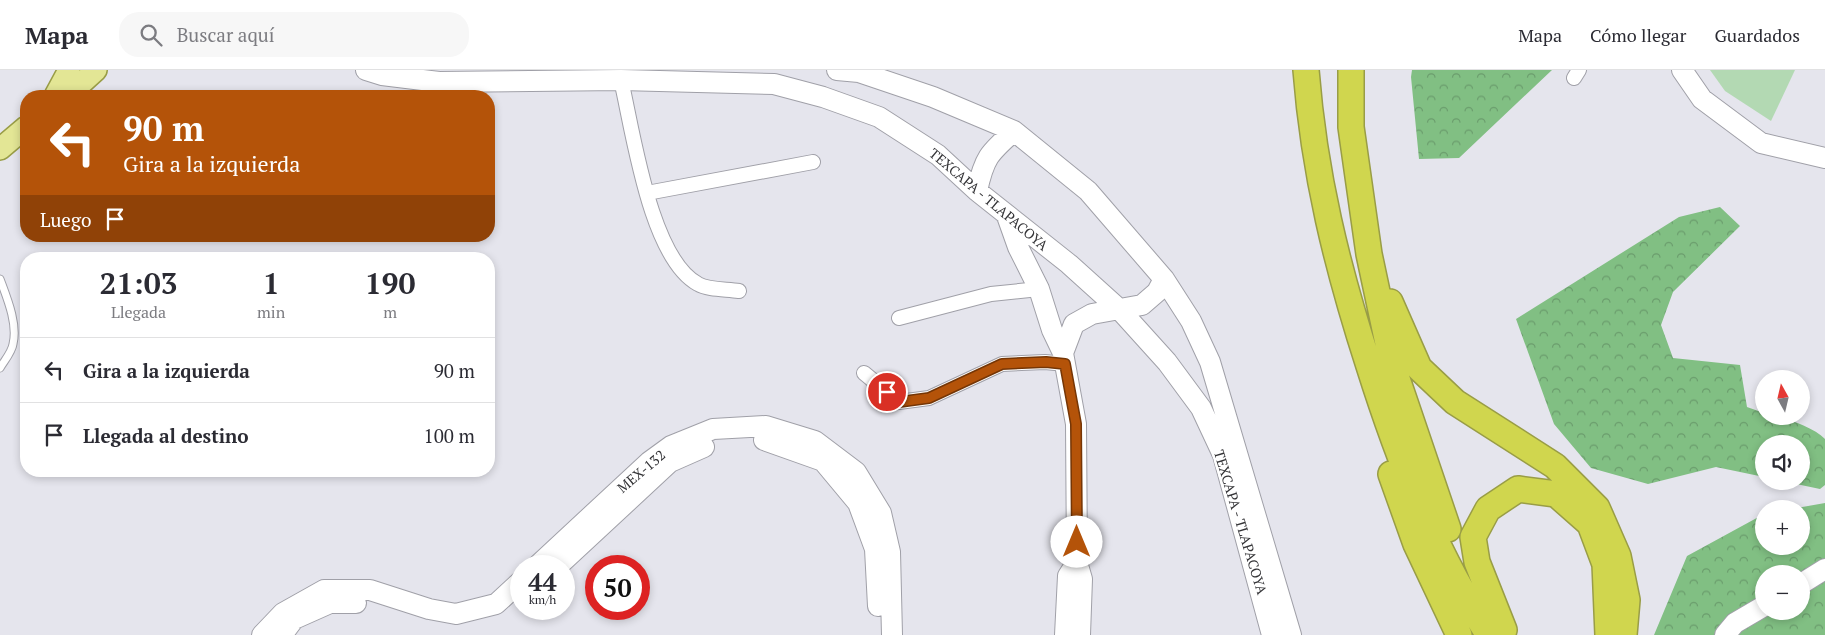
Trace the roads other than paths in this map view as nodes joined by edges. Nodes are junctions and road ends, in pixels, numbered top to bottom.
1 (69, 70) edge
2 (96, 70) edge
3 (366, 70) edge
4 (837, 70) edge
5 (1306, 70) edge
6 (1351, 70) edge
7 (1682, 70) edge
8 (621, 80) junction
9 (58, 90) edge
10 (74, 90) edge
11 (20, 131) edge
12 (1014, 131) junction
13 (0, 149) edge
14 (1825, 158) edge
15 (813, 162) dead end
16 (977, 191) junction
17 (647, 193) junction
18 (1006, 214) junction
19 (1329, 230) junction
20 (1369, 254) junction
21 (0, 279) edge
22 (1164, 279) junction
23 (1039, 289) junction
24 (739, 290) dead end
25 (1120, 310) junction
26 (899, 318) dead end
27 (1064, 359) junction
28 (0, 368) edge
29 (864, 373) dead end
30 (549, 555) edge
31 (570, 555) edge
32 (1077, 562) junction
33 (1825, 570) edge
34 (1810, 579) edge
35 (510, 591) edge
36 (1283, 603) junction
37 (510, 610) edge
38 (1755, 612) edge
39 (1500, 633) edge
40 (262, 635) edge
41 (282, 635) edge
42 (879, 635) edge
43 (892, 635) edge
44 (1065, 635) edge
45 (1080, 635) edge
46 (1272, 635) edge
47 (1291, 635) edge
48 (1297, 635) edge
49 (1459, 635) edge
50 (1608, 635) edge
51 (1624, 635) edge
52 (1725, 635) edge

1 - 9 main road
2 - 10 main road
3 - 8 main road, TEXCAPA - TLAPACOYA
4 - 12 main road, TEXCAPA - TLAPACOYA
5 - 19 highway
6 - 20 highway
7 - 14 main road
8 - 16 main road, TEXCAPA - TLAPACOYA
8 - 17 street
11 - 13 main road
12 - 16 main road
12 - 22 main road, TEXCAPA - TLAPACOYA
15 - 17 street
16 - 18 main road, TEXCAPA - TLAPACOYA
17 - 24 street
18 - 23 main road
18 - 25 main road, TEXCAPA - TLAPACOYA
19 - 39 highway
19 - 49 highway
20 - 39 highway
20 - 51 highway
21 - 28 lane
22 - 25 main road
22 - 36 main road, TEXCAPA - TLAPACOYA
23 - 26 street
23 - 27 main road
25 - 27 main road
25 - 46 main road, TEXCAPA - TLAPACOYA
27 - 29 street
27 - 32 main road
30 - 43 main road, MEX-132
31 - 42 main road, MEX-132
32 - 44 main road
32 - 45 main road
33 - 34 main road
35 - 40 main road
36 - 47 main road, TEXCAPA - TLAPACOYA
36 - 48 main road
37 - 41 main road
38 - 52 main road
39 - 50 highway

